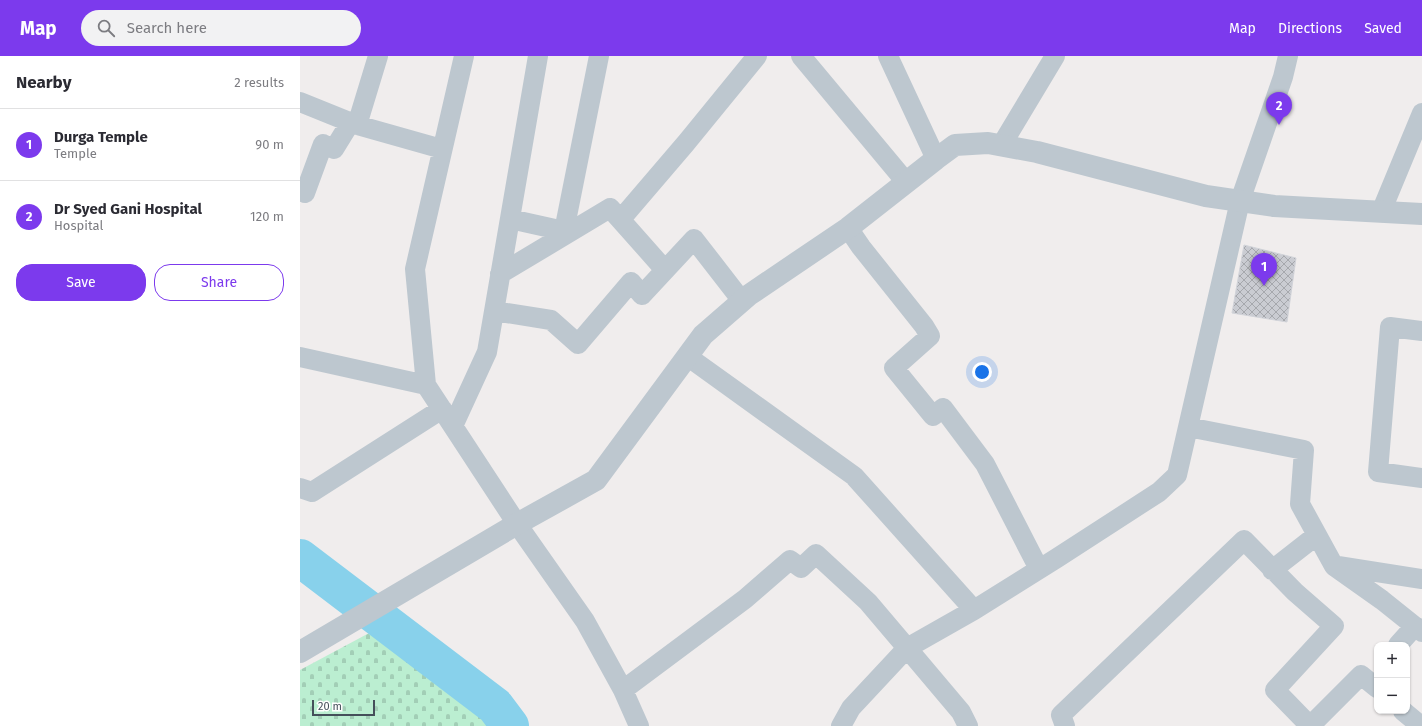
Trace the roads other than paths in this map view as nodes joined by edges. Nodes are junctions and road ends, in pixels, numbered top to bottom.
1 (378, 56) edge
2 (464, 56) edge
3 (538, 56) edge
4 (599, 56) edge
5 (757, 56) edge
6 (801, 56) edge
7 (888, 56) edge
8 (1055, 56) edge
9 (1288, 56) edge
10 (300, 102) edge
11 (1422, 113) edge
12 (354, 124) junction
13 (1002, 146) junction
14 (442, 149) junction
15 (936, 159) junction
16 (906, 182) junction
17 (300, 190) edge
18 (1240, 201) junction
19 (1381, 212) junction
20 (1422, 214) edge
21 (510, 219) junction
22 (621, 219) junction
23 (848, 228) junction
24 (665, 270) junction
25 (500, 274) junction
26 (742, 301) junction
27 (494, 311) junction
28 (1422, 331) edge
29 (687, 356) junction
30 (300, 357) edge
31 (426, 385) junction
32 (442, 409) junction
33 (453, 426) junction
34 (1188, 427) junction
35 (1422, 478) edge
36 (300, 488) edge
37 (517, 524) junction
38 (1317, 535) junction
39 (1334, 566) junction
40 (1039, 569) junction
41 (1272, 570) junction
42 (1422, 579) edge
43 (974, 610) junction
44 (1418, 629) edge
45 (1402, 642) edge
46 (907, 648) junction
47 (300, 652) edge
48 (1374, 679) edge
49 (623, 690) junction
50 (1407, 714) edge
51 (639, 726) edge
52 (841, 726) edge
53 (968, 726) edge
54 (1065, 726) edge
55 (1310, 726) edge
56 (1421, 726) edge

1 - 12 street
2 - 14 street
3 - 21 street
4 - 21 street
5 - 22 street
6 - 16 street
7 - 15 street
8 - 13 street
9 - 18 street
10 - 12 street
11 - 19 street
12 - 14 street
12 - 17 street
13 - 15 street
13 - 18 street
14 - 31 street
15 - 16 street
16 - 23 street
18 - 19 street
18 - 34 street
19 - 20 street
21 - 25 street
22 - 24 street
22 - 25 street
23 - 26 street
23 - 40 street
24 - 26 street
24 - 27 street
25 - 27 street
26 - 29 street
27 - 33 street
28 - 35 street
29 - 37 street
29 - 43 street
30 - 31 street
31 - 32 street
32 - 33 street
32 - 36 street
33 - 37 street
34 - 38 street
34 - 40 street
37 - 47 street
37 - 49 street
38 - 39 street
38 - 41 street
39 - 42 street
39 - 44 street
40 - 43 street
41 - 54 street
41 - 55 street
43 - 46 street
44 - 45 street
46 - 49 street
46 - 52 street
46 - 53 street
48 - 55 street
49 - 51 street
50 - 56 street

